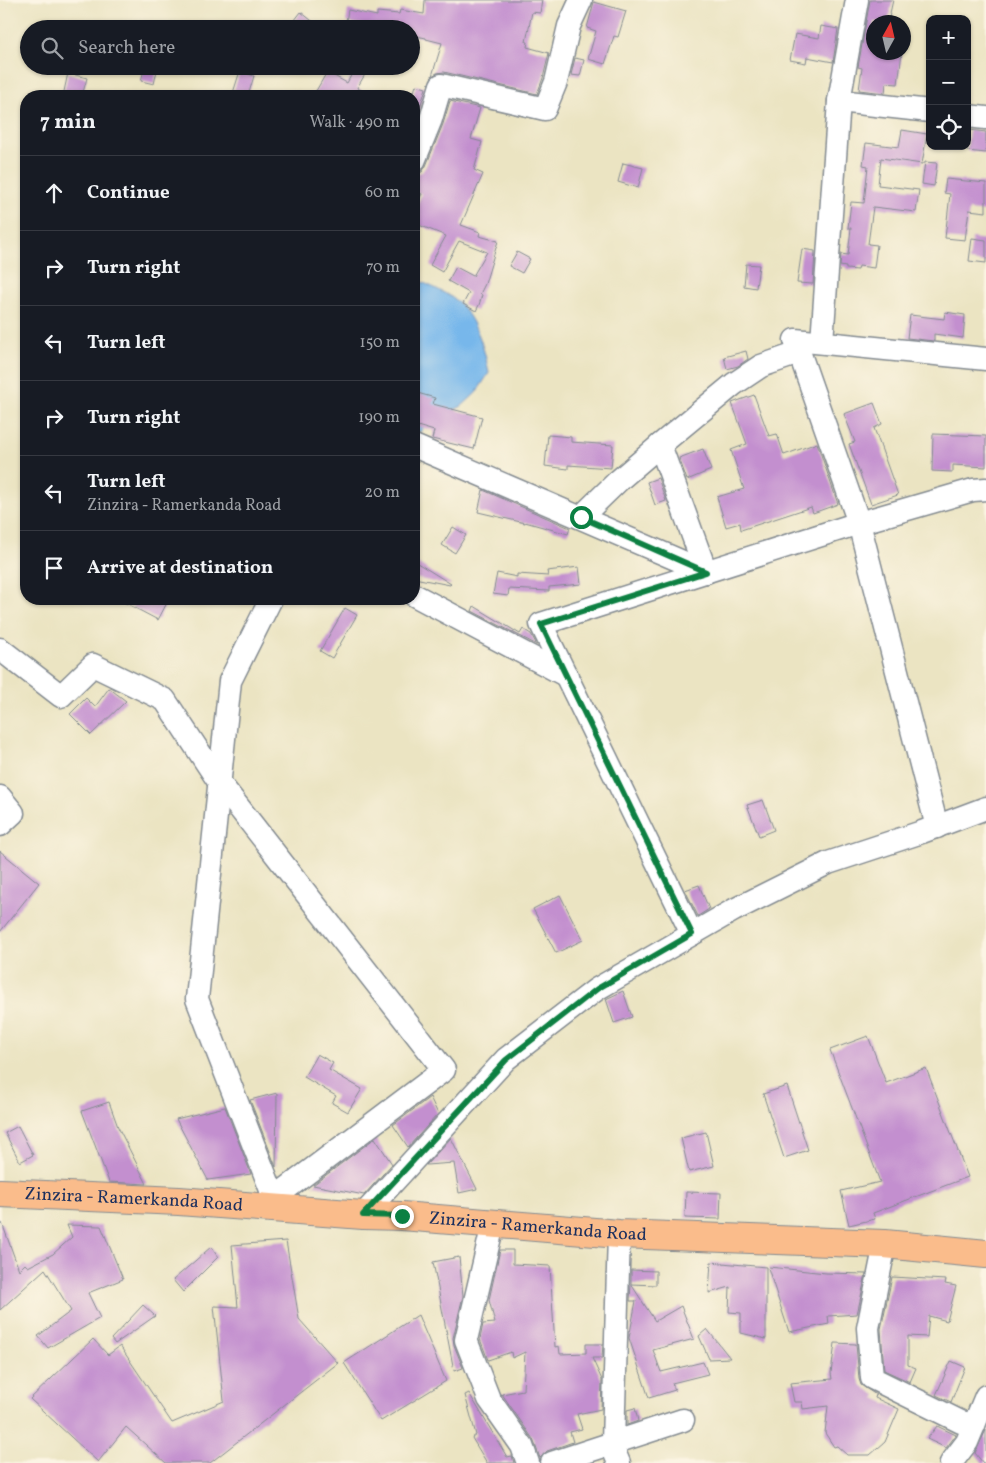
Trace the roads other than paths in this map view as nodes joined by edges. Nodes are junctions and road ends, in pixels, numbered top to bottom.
1 (581, 0) edge
2 (858, 0) edge
3 (839, 100) junction
4 (926, 111) edge
5 (971, 116) edge
6 (986, 118) edge
7 (420, 146) edge
8 (822, 342) junction
9 (799, 353) junction
10 (986, 359) edge
11 (660, 445) junction
12 (420, 449) edge
13 (986, 489) edge
14 (581, 517) junction
15 (859, 523) junction
16 (706, 572) junction
17 (420, 598) edge
18 (268, 605) edge
19 (0, 649) edge
20 (567, 676) junction
21 (219, 782) junction
22 (0, 797) edge
23 (986, 808) edge
24 (0, 825) edge
25 (937, 827) junction
26 (692, 934) junction
27 (0, 1193) edge
28 (276, 1203) junction
29 (363, 1215) junction
30 (494, 1224) junction
31 (620, 1234) junction
32 (886, 1244) junction
33 (986, 1254) edge
34 (985, 1402) edge
35 (683, 1420) dead end
36 (974, 1425) junction
37 (616, 1453) edge
38 (528, 1463) edge
39 (552, 1463) edge
40 (951, 1463) edge

1 - 7 street
2 - 3 street
3 - 4 street
3 - 8 street
5 - 6 street
8 - 9 street
8 - 10 street
9 - 11 street
9 - 15 street
11 - 14 street
11 - 16 street
12 - 14 street
13 - 15 street
14 - 16 street
15 - 16 street
15 - 25 street
16 - 20 street
17 - 20 street
18 - 21 street
19 - 21 street
20 - 26 street
21 - 28 street
21 - 28 street
22 - 24 street
23 - 25 street
25 - 26 street
26 - 29 street
27 - 28 main road, Zinzira - Ramerkanda Road
28 - 29 main road, Zinzira - Ramerkanda Road
29 - 30 main road, Zinzira - Ramerkanda Road
30 - 31 main road, Zinzira - Ramerkanda Road
30 - 38 street
31 - 32 main road, Zinzira - Ramerkanda Road
31 - 37 street
32 - 33 main road, Zinzira - Ramerkanda Road
32 - 36 street
34 - 36 street
35 - 37 street
36 - 40 street
37 - 39 street

